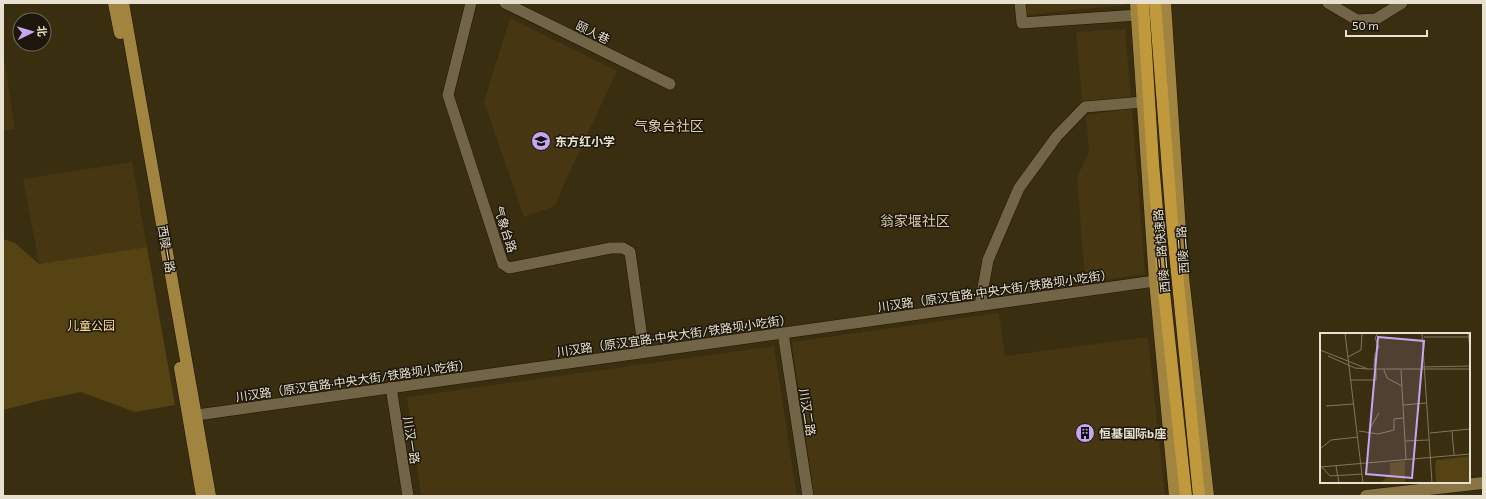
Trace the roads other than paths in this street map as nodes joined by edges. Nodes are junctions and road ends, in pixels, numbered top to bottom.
1 (114, 3) edge
2 (123, 3) edge
3 (471, 3) edge
4 (505, 3) edge
5 (1020, 3) edge
6 (1143, 3) edge
7 (1155, 3) edge
8 (1165, 3) edge
9 (1328, 3) edge
10 (1402, 3) edge
11 (1136, 9) edge
12 (670, 84) dead end
13 (1142, 102) junction
14 (1155, 281) junction
15 (980, 305) junction
16 (783, 333) junction
17 (644, 352) junction
18 (391, 388) junction
19 (197, 415) junction
20 (1483, 483) edge
21 (202, 496) edge
22 (210, 496) edge
23 (408, 496) edge
24 (808, 496) edge
25 (1175, 496) edge
26 (1186, 496) edge
27 (1199, 496) edge
28 (1208, 496) edge
29 (1366, 496) edge

1 - 21 main road, 西陵一路
2 - 19 main road, 西陵一路
3 - 17 street, 气象台路
4 - 12 street, 颐人巷
5 - 11 street
6 - 26 highway, 西陵二路快速路
7 - 27 highway, 西陵二路快速路
8 - 28 main road, 西陵二路
9 - 10 street
11 - 13 main road
13 - 14 main road
13 - 15 street
14 - 15 street, 川汉路（原汉宜路·中央大街/铁路坝小吃街）
14 - 25 main road
15 - 16 street, 川汉路（原汉宜路·中央大街/铁路坝小吃街）
16 - 17 street, 川汉路（原汉宜路·中央大街/铁路坝小吃街）
16 - 24 street, 川汉二路
17 - 18 street, 川汉路（原汉宜路·中央大街/铁路坝小吃街）
18 - 19 street, 川汉路（原汉宜路·中央大街/铁路坝小吃街）
18 - 23 street, 川汉一路
19 - 22 main road, 西陵一路
20 - 29 main road

